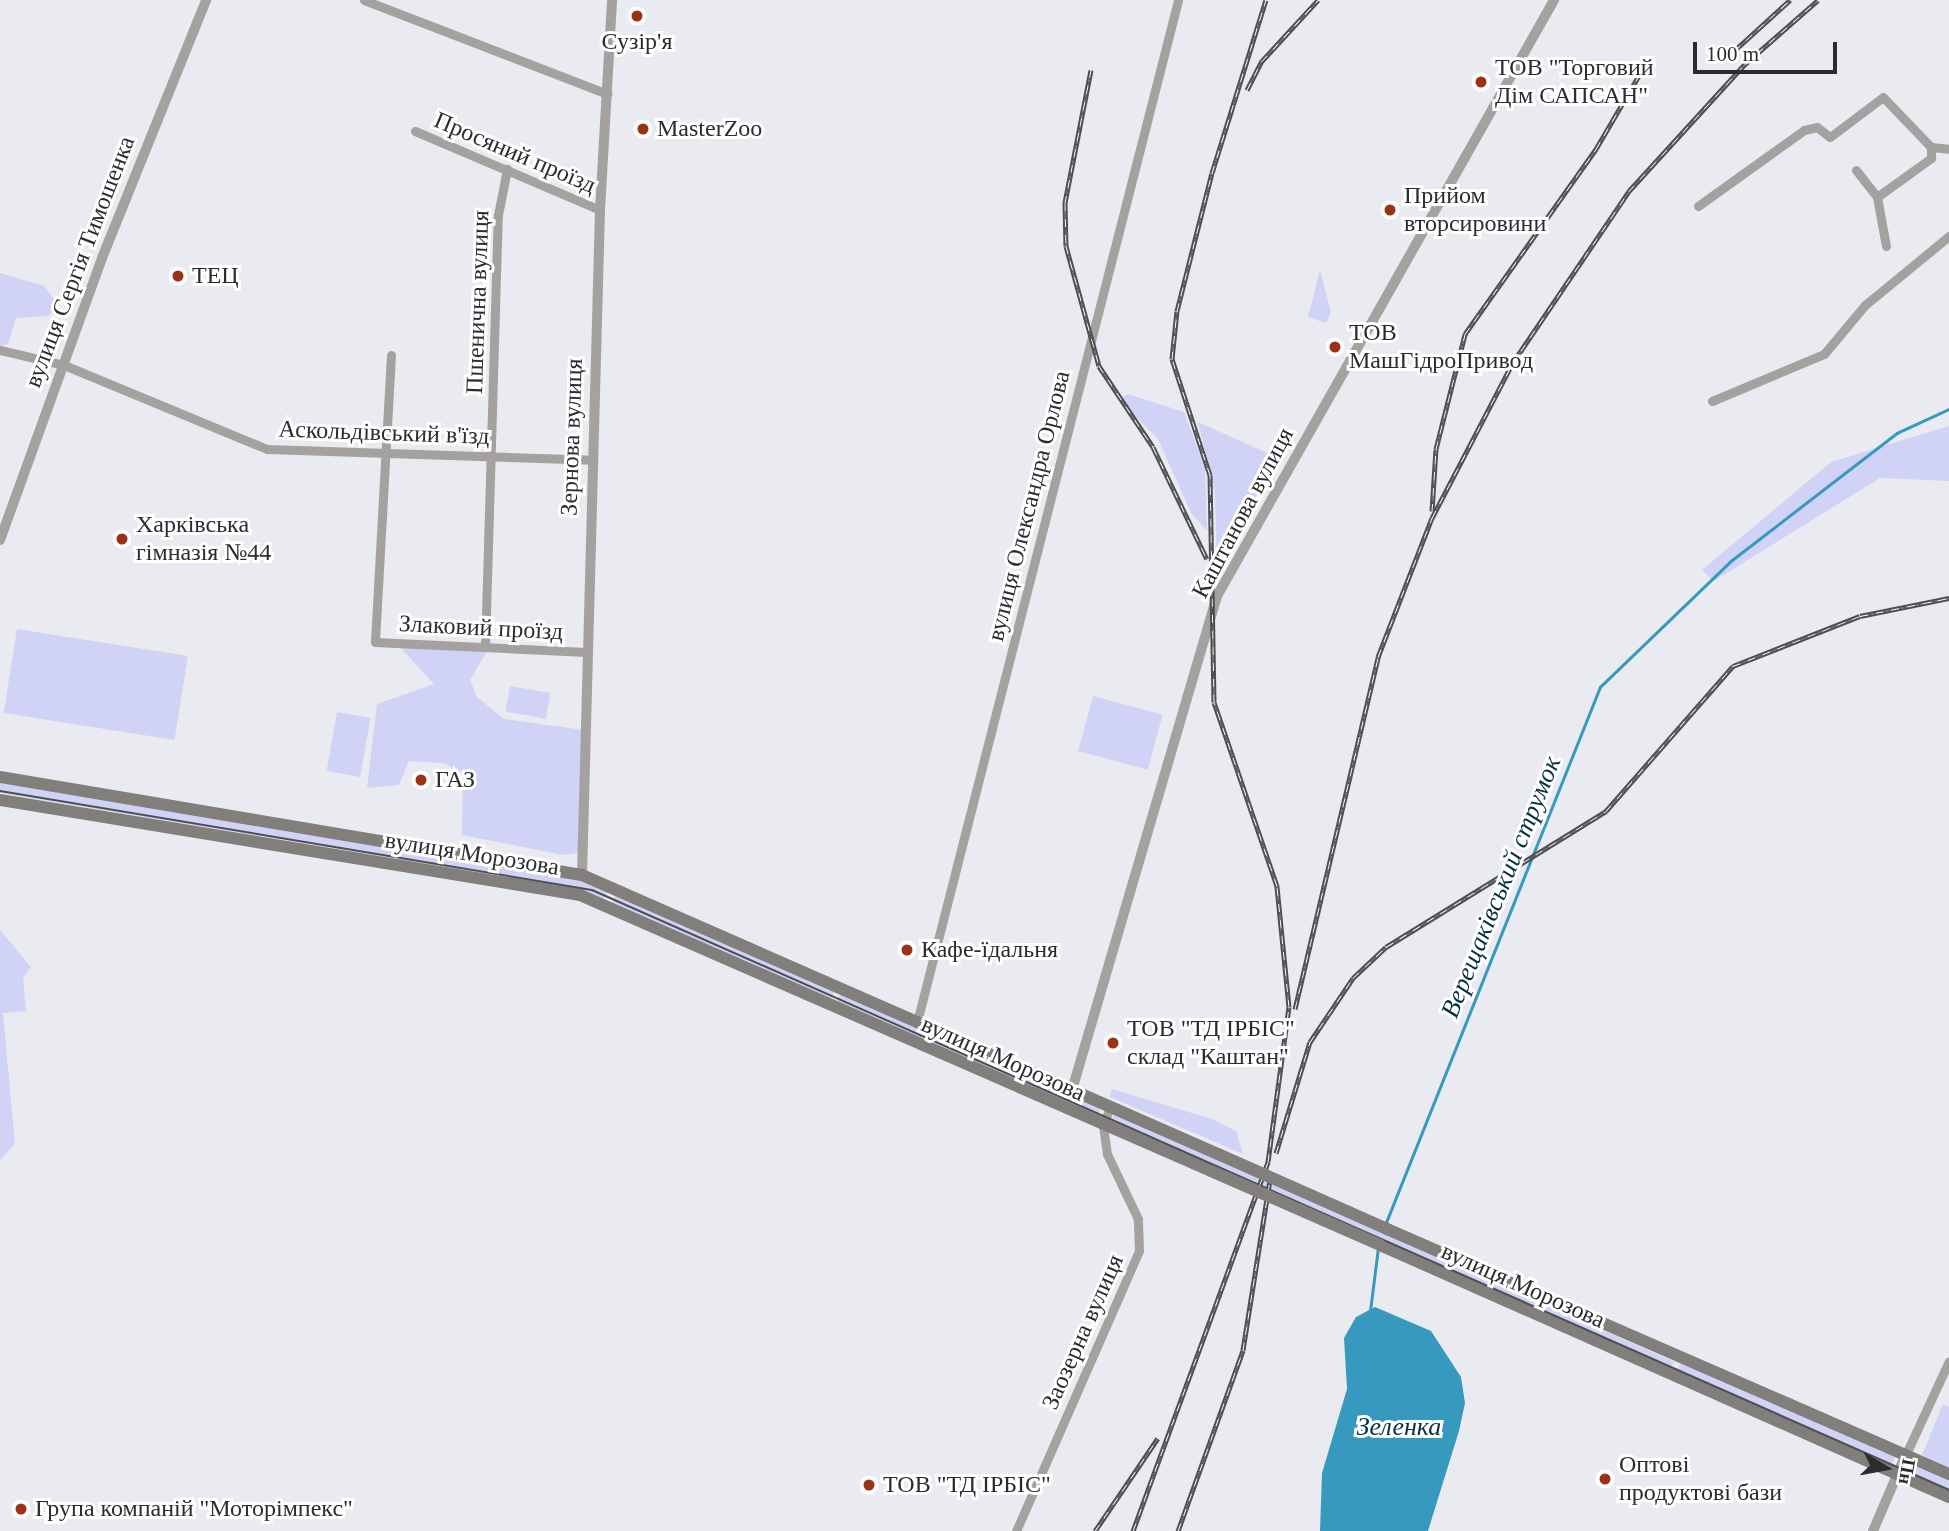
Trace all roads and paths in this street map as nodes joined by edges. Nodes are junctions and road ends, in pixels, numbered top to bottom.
1 (206, 0) edge
2 (364, 0) edge
3 (612, 0) edge
4 (1178, 0) edge
5 (1554, 0) edge
6 (387, 4) edge
7 (607, 94) junction
8 (415, 131) dead end
9 (1931, 147) junction
10 (1949, 149) edge
11 (507, 169) junction
12 (1856, 170) dead end
13 (1877, 197) junction
14 (1698, 206) dead end
15 (600, 210) junction
16 (1949, 236) edge
17 (1886, 246) dead end
18 (0, 350) edge
19 (391, 355) dead end
20 (64, 365) junction
21 (1712, 401) dead end
22 (384, 451) junction
23 (492, 455) junction
24 (593, 460) junction
25 (0, 540) edge
26 (485, 648) junction
27 (586, 652) junction
28 (0, 777) edge
29 (0, 800) edge
30 (582, 875) junction
31 (617, 888) junction
32 (608, 906) junction
33 (840, 988) junction
34 (832, 1007) junction
35 (917, 1022) junction
36 (1072, 1090) junction
37 (1110, 1107) junction
38 (1102, 1126) junction
39 (1949, 1361) edge
40 (1906, 1454) junction
41 (1898, 1473) junction
42 (1949, 1474) edge
43 (1949, 1497) edge
44 (1016, 1531) edge
45 (1872, 1531) edge

1 - 20 street, вулиця Сергія Тимошенка
2 - 6 street
3 - 7 street, Зернова вулиця
4 - 35 street, вулиця Олександра Орлова
5 - 36 street, Каштанова вулиця
6 - 7 street
7 - 15 street, Зернова вулиця
8 - 11 street, Просяний проїзд
9 - 10 street
9 - 13 street
9 - 14 street
11 - 15 street, Просяний проїзд
11 - 23 street, Пшенична вулиця
12 - 13 street
13 - 17 street
15 - 24 street, Зернова вулиця
16 - 21 street
18 - 20 street, Аскольдівський в'їзд
19 - 22 street
20 - 22 street, Аскольдівський в'їзд
20 - 25 street, вулиця Сергія Тимошенка
22 - 23 street, Аскольдівський в'їзд
22 - 26 street, Злаковий проїзд
23 - 24 street, Аскольдівський в'їзд
23 - 26 street, Пшенична вулиця
24 - 27 street, Зернова вулиця
26 - 27 street, Злаковий проїзд
27 - 30 street, Зернова вулиця
28 - 30 main road, вулиця Морозова
29 - 32 main road, вулиця Морозова
30 - 31 main road, вулиця Морозова
31 - 32 main road
31 - 33 main road, вулиця Морозова
32 - 34 main road, вулиця Морозова
33 - 34 main road
33 - 35 main road, вулиця Морозова
34 - 38 main road, вулиця Морозова
35 - 36 main road, вулиця Морозова
36 - 37 main road, вулиця Морозова
37 - 38 street
37 - 40 main road, вулиця Морозова, bridge
38 - 41 main road, вулиця Морозова, bridge
38 - 44 street, Заозерна вулиця
39 - 40 street
40 - 41 street
40 - 42 main road, вулиця Морозова
41 - 43 main road, вулиця Морозова
41 - 45 street

